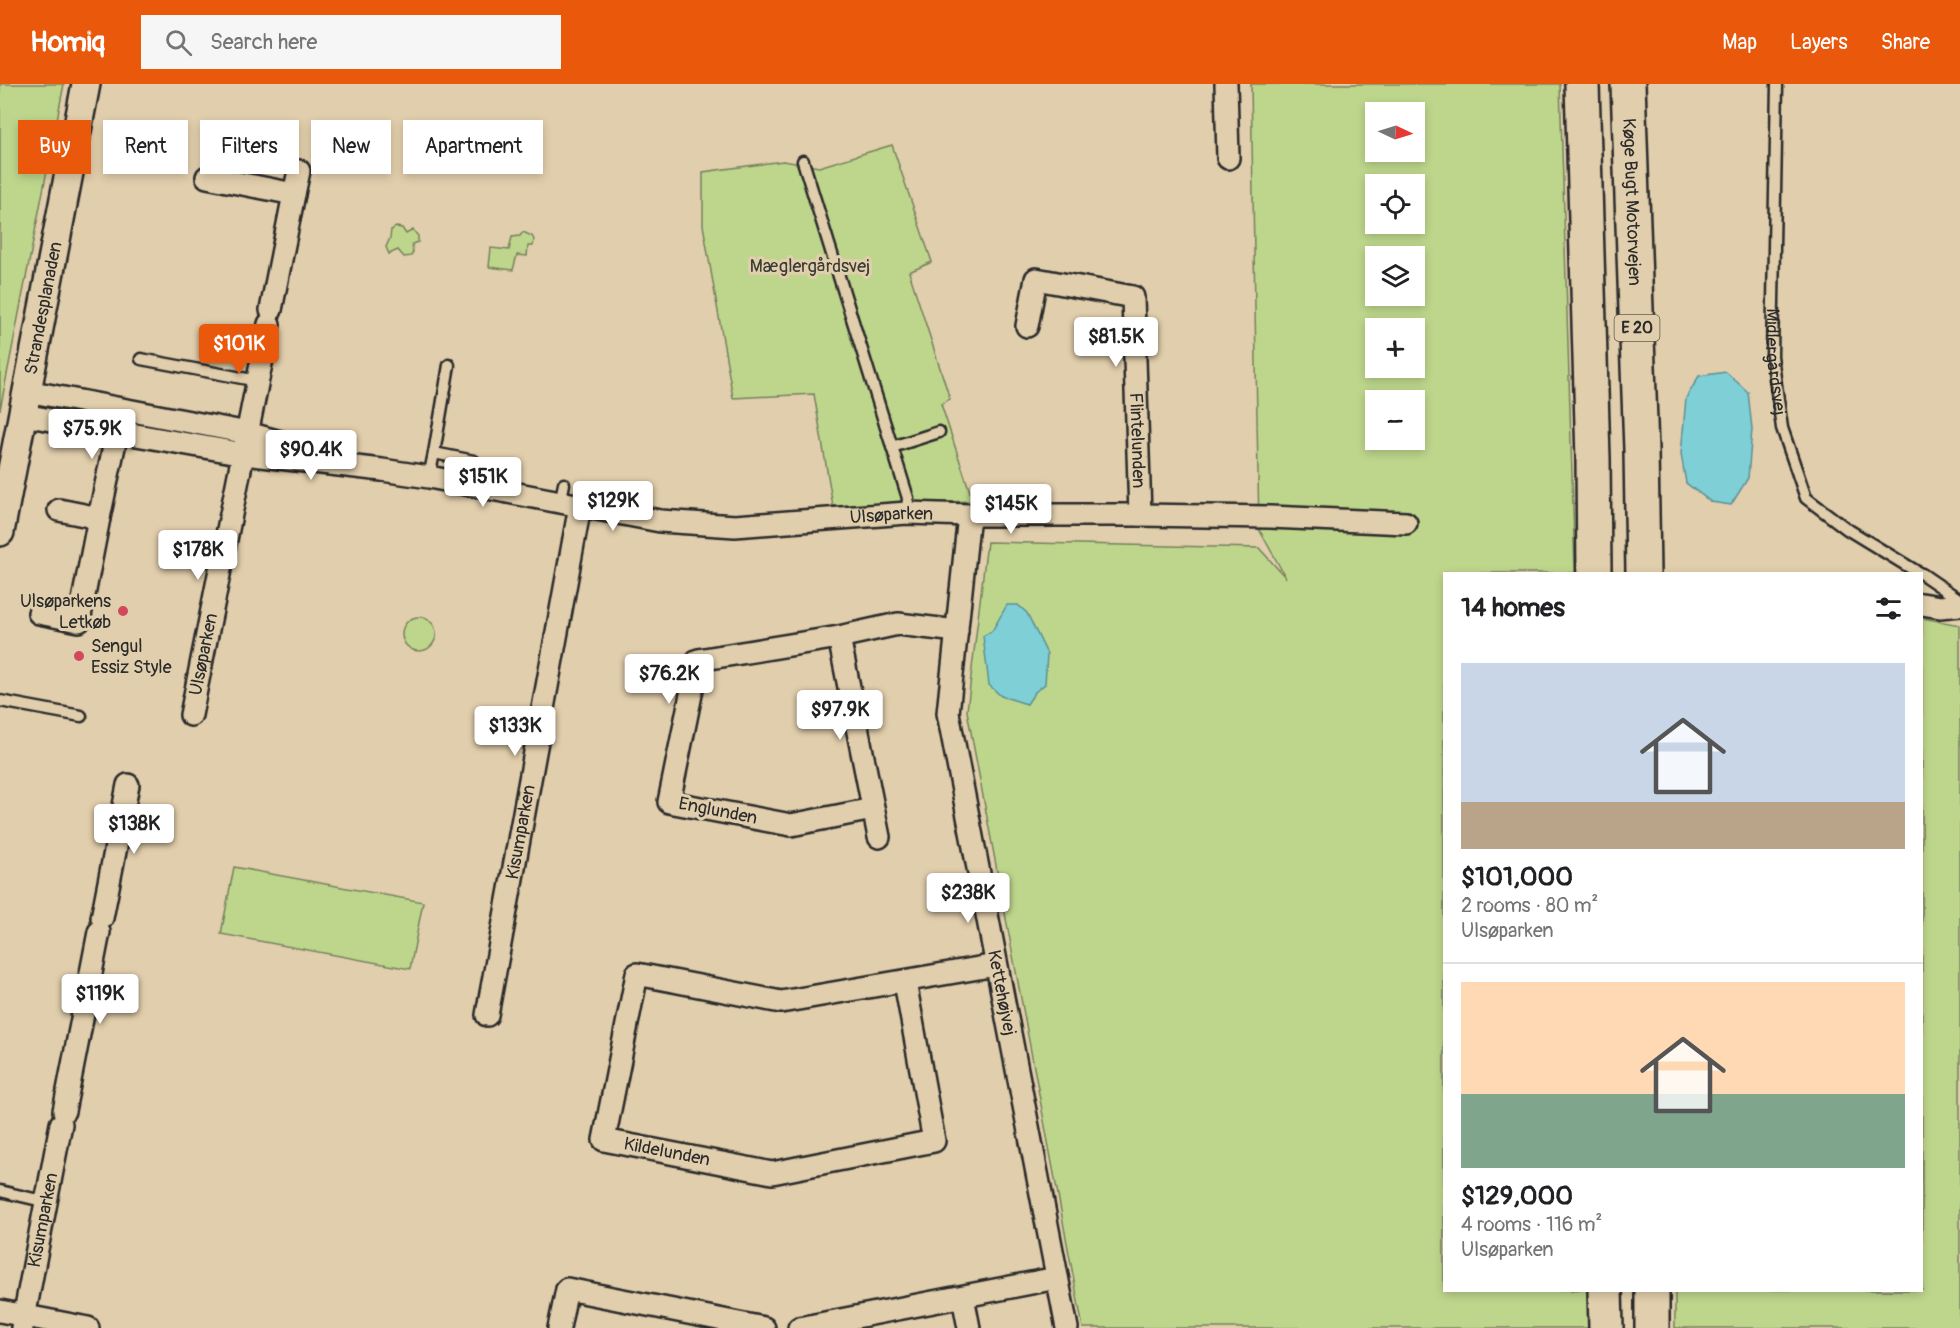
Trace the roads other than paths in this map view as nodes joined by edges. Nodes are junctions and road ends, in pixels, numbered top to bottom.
1 (86, 84) edge
2 (1226, 84) edge
3 (1582, 84) edge
4 (1628, 84) edge
5 (1777, 84) edge
6 (1228, 158) dead end
7 (803, 161) dead end
8 (298, 174) edge
9 (207, 177) dead end
10 (294, 194) junction
11 (1027, 326) dead end
12 (141, 359) dead end
13 (449, 365) dead end
14 (258, 381) junction
15 (25, 403) junction
16 (122, 408) junction
17 (118, 430) junction
18 (939, 432) dead end
19 (248, 433) junction
20 (892, 447) junction
21 (434, 453) junction
22 (244, 454) junction
23 (382, 470) junction
24 (429, 477) junction
25 (480, 488) junction
26 (568, 498) junction
27 (59, 510) dead end
28 (908, 513) junction
29 (969, 515) junction
30 (1140, 515) junction
31 (99, 518) junction
32 (1406, 524) dead end
33 (0, 532) edge
34 (1594, 572) edge
35 (1643, 572) edge
36 (1917, 572) edge
37 (1923, 576) edge
38 (1960, 603) edge
39 (1923, 604) edge
40 (39, 613) dead end
41 (957, 631) junction
42 (839, 637) junction
43 (0, 700) edge
44 (191, 715) dead end
45 (81, 716) dead end
46 (128, 785) dead end
47 (873, 809) junction
48 (879, 837) dead end
49 (996, 965) junction
50 (905, 982) junction
51 (487, 1015) dead end
52 (0, 1191) edge
53 (46, 1202) junction
54 (1057, 1278) junction
55 (1605, 1292) edge
56 (1652, 1292) edge
57 (963, 1297) junction
58 (0, 1311) edge
59 (23, 1322) edge
60 (716, 1323) edge
61 (850, 1323) edge
62 (88, 1328) edge
63 (559, 1328) edge
64 (764, 1328) edge
65 (799, 1328) edge
66 (969, 1328) edge
67 (1066, 1328) edge
68 (1606, 1328) edge
69 (1652, 1328) edge

1 - 15 street, Strandesplanaden
2 - 6 street
3 - 34 highway, E 20
4 - 35 highway, Køge Bugt Motorvejen / E 20
5 - 36 lane, Midlergårdsvej
7 - 20 lane
8 - 10 street, Ulsøparken
9 - 10 street
10 - 14 street, Ulsøparken
11 - 30 street, Flintelunden
12 - 14 lane
13 - 21 lane
14 - 19 street, Ulsøparken
15 - 16 street, Ulsøparken
15 - 17 street, Ulsøparken
15 - 33 street, Strandesplanaden
16 - 17 street
16 - 19 street, Ulsøparken
17 - 22 street, Ulsøparken
17 - 31 street
18 - 20 lane
19 - 22 street, Ulsøparken
19 - 23 street, Ulsøparken
20 - 28 lane
21 - 24 lane
21 - 25 lane
22 - 23 street, Ulsøparken
22 - 44 street, Ulsøparken
23 - 24 street, Ulsøparken
24 - 25 street, Ulsøparken
25 - 26 street, Ulsøparken
26 - 28 street, Ulsøparken
26 - 51 street, Kisumparken
27 - 31 street
28 - 29 street, Ulsøparken
29 - 30 street, Ulsøparken
29 - 41 street, Kettehøjvej
30 - 32 street, Ulsøparken
31 - 40 street
37 - 38 lane, Midlergårdsvej
38 - 39 street, Midlergårdsvej
41 - 42 street, Englunden
41 - 49 street, Kettehøjvej
42 - 47 street
42 - 47 street, Englunden
43 - 45 lane
46 - 53 street, Kisumparken
47 - 48 street
49 - 50 street, Kildelunden
49 - 54 street, Kettehøjvej
50 - 50 street, Kildelunden
52 - 53 lane
53 - 59 street, Kisumparken
54 - 57 street
54 - 67 street, Kettehøjvej
55 - 68 highway
56 - 69 highway
57 - 61 street
57 - 66 street
58 - 59 street
59 - 62 street
60 - 63 street
60 - 64 street
61 - 65 street

